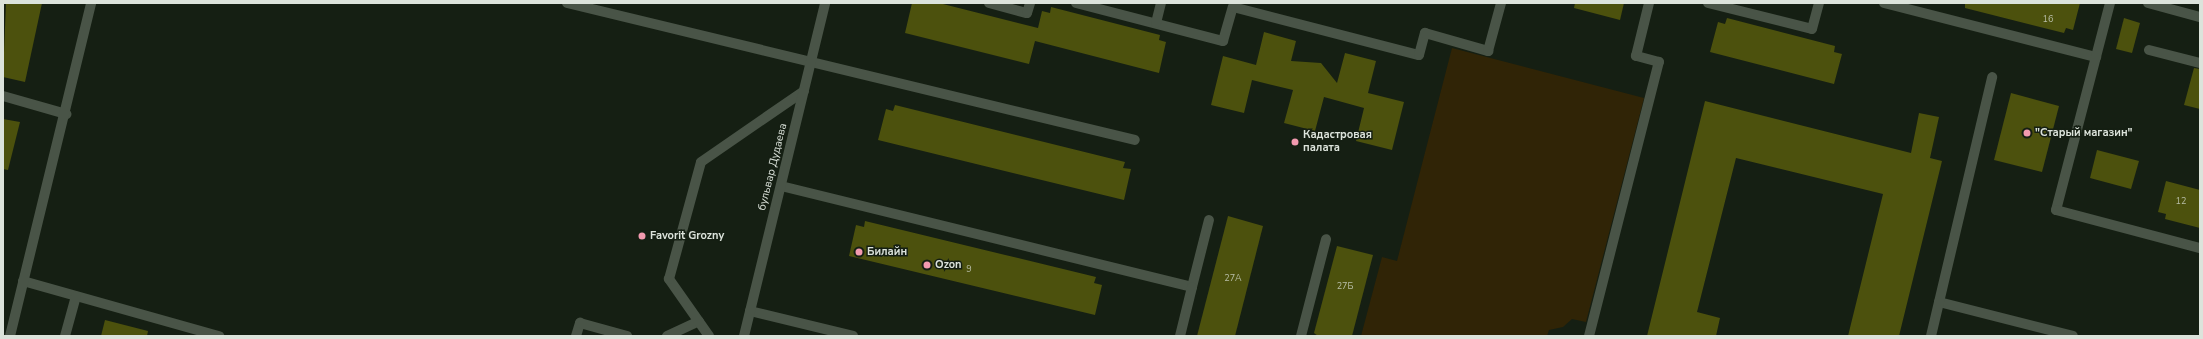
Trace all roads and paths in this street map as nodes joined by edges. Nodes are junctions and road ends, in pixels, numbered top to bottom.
1 (91, 3) edge
2 (567, 3) edge
3 (825, 3) edge
4 (989, 3) edge
5 (1030, 3) edge
6 (1076, 3) edge
7 (1161, 3) edge
8 (1501, 3) edge
9 (1649, 3) edge
10 (1708, 3) edge
11 (1819, 3) edge
12 (1884, 3) edge
13 (2110, 3) edge
14 (2148, 3) edge
15 (584, 5) edge
16 (2200, 17) edge
17 (1156, 23) junction
18 (2149, 50) dead end
19 (2096, 57) junction
20 (811, 60) junction
21 (2200, 63) edge
22 (1992, 77) dead end
23 (804, 90) junction
24 (3, 96) edge
25 (66, 114) junction
26 (1135, 140) dead end
27 (781, 186) junction
28 (1209, 220) dead end
29 (1326, 239) dead end
30 (2200, 248) edge
31 (23, 281) junction
32 (1192, 287) junction
33 (76, 296) junction
34 (1939, 302) junction
35 (750, 311) junction
36 (699, 321) junction
37 (10, 336) edge
38 (65, 336) edge
39 (219, 336) edge
40 (576, 336) edge
41 (627, 336) edge
42 (667, 336) edge
43 (709, 336) edge
44 (744, 336) edge
45 (853, 336) edge
46 (1180, 336) edge
47 (1301, 336) edge
48 (1589, 336) edge
49 (1931, 336) edge
50 (2073, 336) edge

1 - 25 main road
2 - 15 main road
3 - 20 main road, бульвар Дудаева
4 - 5 main road
6 - 17 main road
7 - 17 main road
8 - 17 main road
9 - 48 main road
10 - 11 main road
12 - 19 main road
13 - 19 main road
14 - 16 main road
15 - 20 main road
18 - 21 main road
19 - 30 main road
20 - 23 main road, бульвар Дудаева
20 - 26 main road
22 - 34 main road
23 - 27 main road, бульвар Дудаева
23 - 36 main road
24 - 25 main road
25 - 31 main road
27 - 32 main road
27 - 35 main road, бульвар Дудаева
28 - 32 main road
29 - 47 main road
31 - 33 main road
31 - 37 main road
32 - 46 main road
33 - 38 main road
33 - 39 main road
34 - 49 main road
34 - 50 main road
35 - 44 main road, бульвар Дудаева
35 - 45 main road
36 - 42 main road
36 - 43 main road
40 - 41 main road

